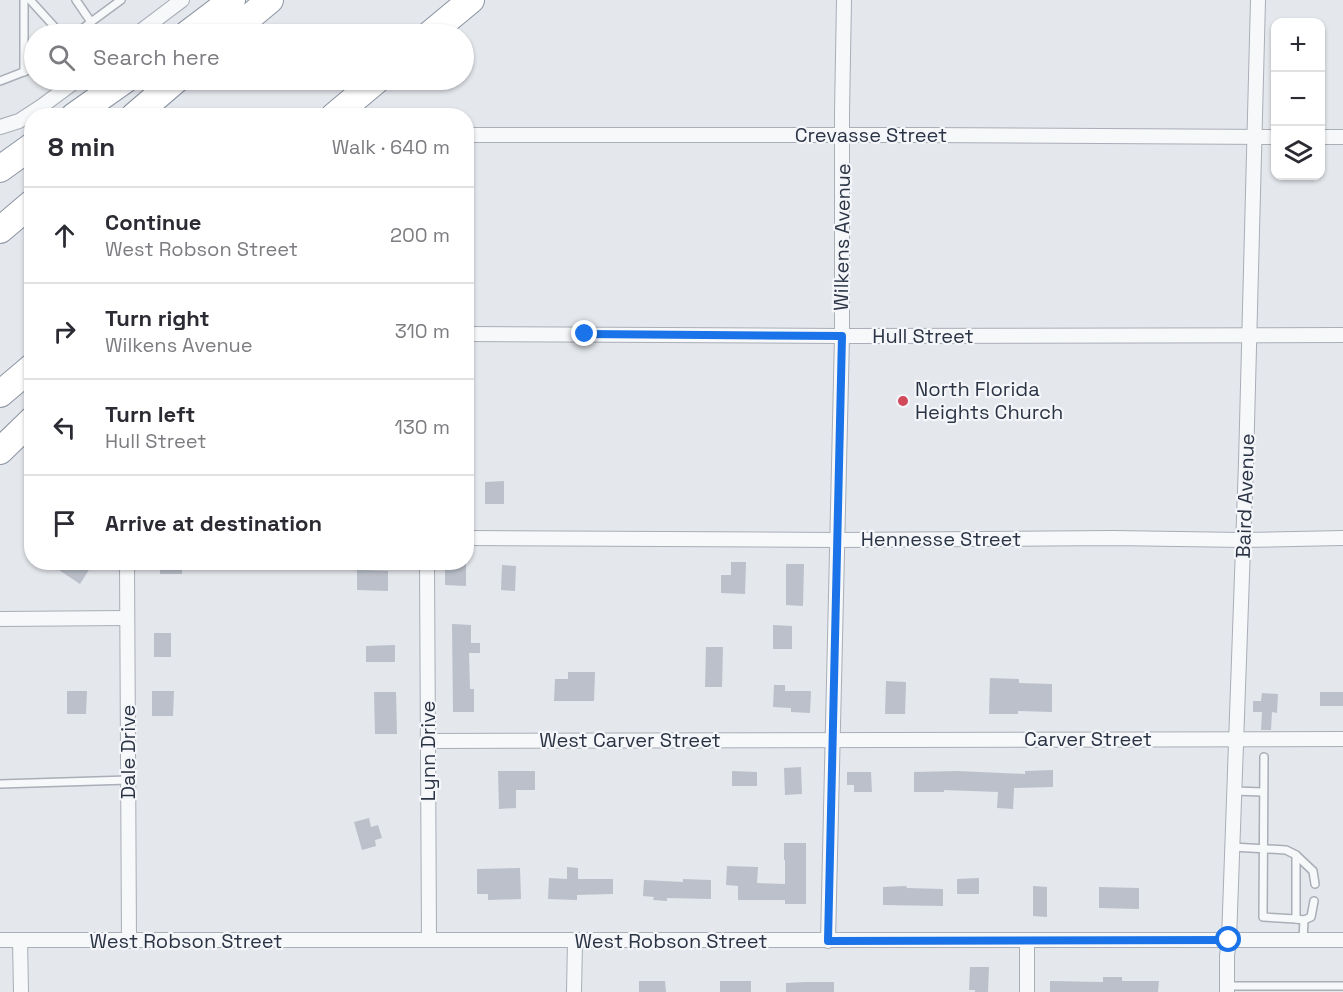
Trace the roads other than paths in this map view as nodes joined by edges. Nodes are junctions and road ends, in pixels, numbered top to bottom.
1 (24, 0) edge
2 (30, 0) edge
3 (76, 0) edge
4 (121, 0) edge
5 (182, 0) edge
6 (232, 0) edge
7 (270, 0) edge
8 (471, 0) edge
9 (844, 0) edge
10 (1258, 0) edge
11 (91, 22) junction
12 (52, 24) edge
13 (88, 24) edge
14 (150, 24) edge
15 (200, 24) edge
16 (241, 24) edge
17 (442, 24) edge
18 (24, 72) joint
19 (0, 81) edge
20 (64, 90) edge
21 (111, 90) edge
22 (164, 90) edge
23 (366, 90) edge
24 (368, 90) edge
25 (39, 108) edge
26 (85, 108) edge
27 (143, 108) edge
28 (344, 108) edge
29 (349, 108) edge
30 (24, 118) edge
31 (0, 127) edge
32 (474, 135) edge
33 (843, 136) junction
34 (1254, 137) junction
35 (1271, 137) edge
36 (1325, 137) edge
37 (1343, 137) edge
38 (24, 152) edge
39 (0, 169) edge
40 (24, 210) edge
41 (0, 230) edge
42 (474, 334) edge
43 (1343, 335) edge
44 (842, 336) junction
45 (1249, 336) junction
46 (24, 374) edge
47 (0, 394) edge
48 (24, 428) edge
49 (0, 451) edge
50 (474, 538) edge
51 (1343, 538) edge
52 (837, 540) junction
53 (1243, 540) junction
54 (127, 570) edge
55 (427, 570) edge
56 (127, 618) junction
57 (0, 619) edge
58 (1236, 738) junction
59 (1343, 739) edge
60 (832, 740) junction
61 (427, 741) junction
62 (1264, 757) dead end
63 (128, 780) junction
64 (0, 784) edge
65 (1234, 791) junction
66 (1263, 792) junction
67 (1232, 848) junction
68 (1263, 849) junction
69 (1296, 855) junction
70 (1315, 884) dead end
71 (1314, 901) dead end
72 (1300, 919) junction
73 (0, 940) edge
74 (20, 940) junction
75 (429, 940) junction
76 (1229, 940) junction
77 (1303, 940) junction
78 (1343, 940) edge
79 (129, 941) junction
80 (575, 941) junction
81 (828, 941) junction
82 (1027, 941) junction
83 (1343, 986) edge
84 (1227, 989) edge
85 (1249, 989) edge
86 (21, 992) edge
87 (574, 992) edge
88 (1027, 992) edge

1 - 18 lane
2 - 12 lane
3 - 11 lane
4 - 11 lane
5 - 14 street
6 - 15 highway
7 - 16 highway
8 - 17 highway
9 - 33 street, Wilkens Avenue
10 - 34 street, Baird Avenue
11 - 13 lane
18 - 19 lane
20 - 25 street
21 - 26 highway
22 - 27 highway
23 - 28 highway
24 - 29 highway
30 - 31 street
32 - 33 street, Crevasse Street
33 - 34 street, Crevasse Street
33 - 44 street, Wilkens Avenue
34 - 35 street, Crevasse Street
34 - 45 street, Baird Avenue
36 - 37 street
38 - 39 highway
40 - 41 highway
42 - 44 street, Hull Street
43 - 45 street, Hull Street
44 - 45 street, Hull Street
44 - 52 street, Wilkens Avenue
45 - 53 street, Baird Avenue
46 - 47 highway
48 - 49 highway
50 - 52 street, Hennesse Street
51 - 53 street, Hennesse Street
52 - 53 street, Hennesse Street
52 - 60 street, Wilkens Avenue
53 - 58 street, Baird Avenue
54 - 56 street, Dale Drive
55 - 61 street, Lynn Drive
56 - 57 street
56 - 63 street, Dale Drive
58 - 59 street, Carver Street
58 - 60 street, Carver Street
58 - 65 street, Baird Avenue
60 - 61 street, West Carver Street
60 - 81 street, Wilkens Avenue
61 - 75 street, Lynn Drive
62 - 66 lane
63 - 64 lane
63 - 79 street, Dale Drive
65 - 66 lane
65 - 67 street, Baird Avenue
66 - 68 lane
67 - 68 lane
67 - 76 street, Baird Avenue
68 - 69 lane
68 - 72 lane
69 - 70 lane
69 - 72 lane
71 - 72 lane
72 - 77 lane
73 - 74 street, West Robson Street
74 - 79 street, West Robson Street
74 - 86 street
75 - 79 street, West Robson Street
75 - 80 street, West Robson Street
76 - 77 street, West Robson Street
76 - 82 street, West Robson Street
76 - 84 street, Baird Avenue
77 - 78 street, West Robson Street
80 - 81 street, West Robson Street
80 - 87 street
81 - 82 street, West Robson Street
82 - 88 street
83 - 85 lane
84 - 85 lane

